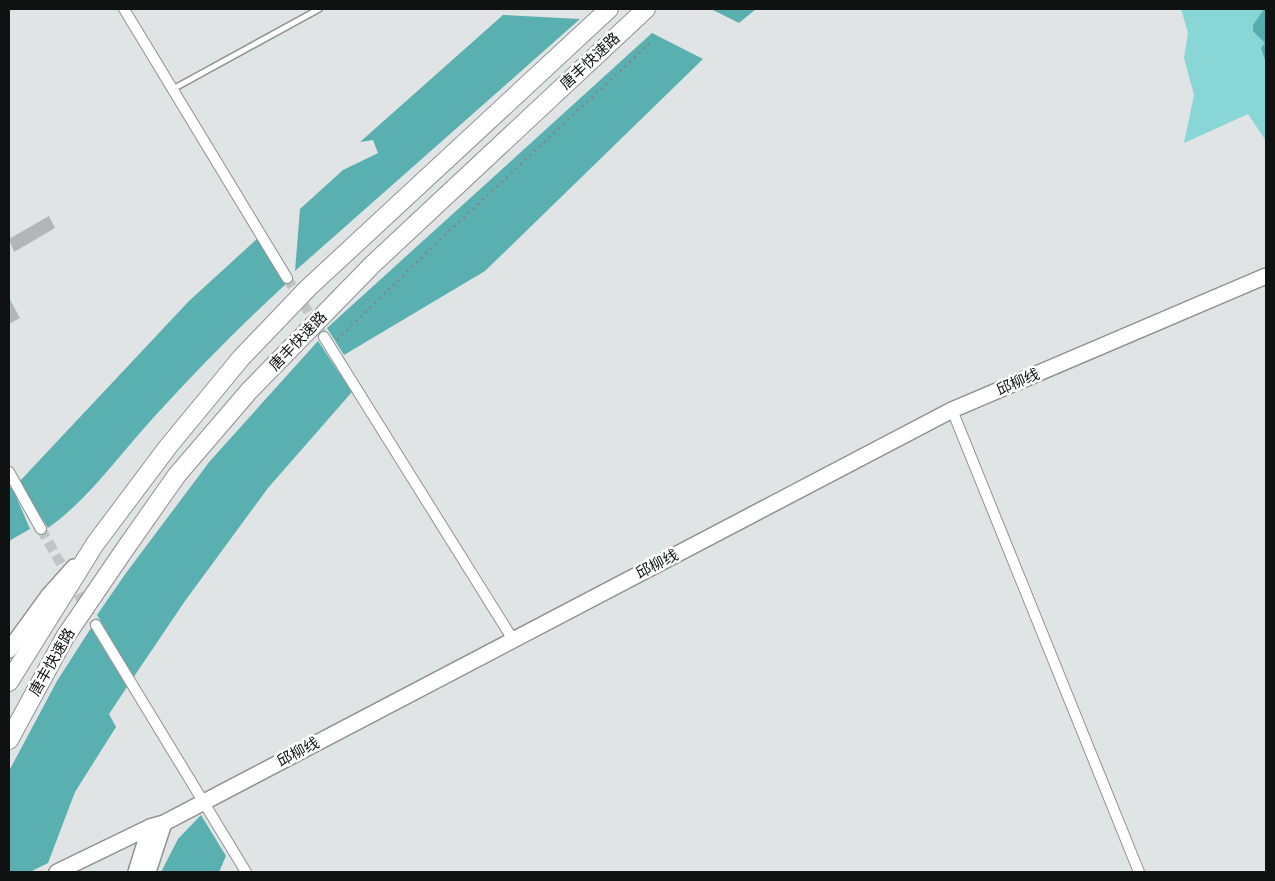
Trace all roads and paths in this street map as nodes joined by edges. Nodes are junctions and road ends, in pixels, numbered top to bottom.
1 (124, 9) edge
2 (319, 9) edge
3 (609, 9) edge
4 (646, 9) edge
5 (651, 42) dead end
6 (173, 89) junction
7 (1266, 276) edge
8 (287, 278) tunnel mouth
9 (324, 337) tunnel mouth
10 (330, 347) junction
11 (952, 410) junction
12 (9, 472) edge
13 (41, 529) tunnel mouth
14 (95, 544) junction
15 (96, 625) tunnel mouth
16 (512, 638) junction
17 (9, 650) edge
18 (9, 682) edge
19 (12, 734) edge
20 (202, 802) junction
21 (157, 825) junction
22 (57, 872) edge
23 (136, 872) edge
24 (148, 872) edge
25 (246, 872) edge
26 (1139, 872) edge

1 - 6 street
2 - 6 lane
3 - 14 highway, 唐丰快速路
4 - 19 highway, 唐丰快速路
5 - 10 path
6 - 8 street
7 - 11 main road, 邱柳线
9 - 10 street
10 - 16 street
11 - 16 main road, 邱柳线
11 - 26 street
12 - 13 street
14 - 17 main road
14 - 18 highway, 唐丰快速路
15 - 20 street
16 - 20 main road, 邱柳线
20 - 21 main road, 邱柳线
20 - 25 street
21 - 22 main road, 邱柳线
21 - 23 main road
21 - 24 main road

